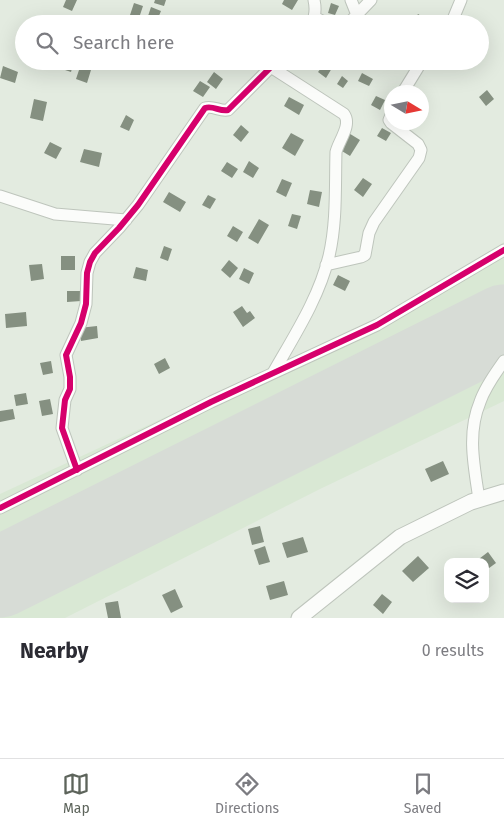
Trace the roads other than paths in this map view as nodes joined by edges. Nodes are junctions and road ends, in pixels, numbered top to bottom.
1 (314, 0) edge
2 (351, 0) edge
3 (371, 0) edge
4 (461, 0) edge
5 (314, 15) edge
6 (357, 15) joint
7 (455, 15) edge
8 (266, 70) edge
9 (276, 70) edge
10 (416, 70) edge
11 (407, 85) edge
12 (400, 130) edge
13 (0, 196) edge
14 (126, 220) junction
15 (504, 250) edge
16 (326, 265) junction
17 (504, 361) edge
18 (273, 373) junction
19 (77, 470) junction
20 (504, 492) edge
21 (479, 499) junction
22 (0, 508) edge
23 (309, 615) edge

1 - 5 street
2 - 6 street
3 - 6 street
4 - 7 street
8 - 14 street
9 - 16 street
10 - 11 street
12 - 16 street
13 - 14 street
14 - 19 street
15 - 18 street
16 - 18 street
17 - 21 street
18 - 19 street
19 - 22 street
20 - 21 street
21 - 23 street

